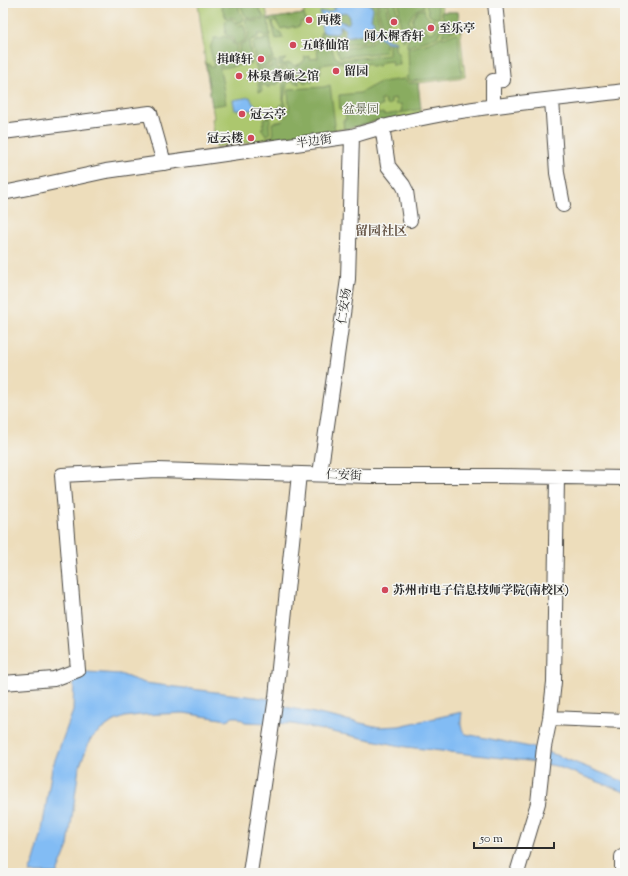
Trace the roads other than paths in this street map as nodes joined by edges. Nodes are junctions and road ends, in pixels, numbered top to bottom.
1 (495, 3) edge
2 (625, 91) edge
3 (552, 100) junction
4 (493, 105) junction
5 (382, 126) junction
6 (3, 132) edge
7 (352, 136) junction
8 (164, 163) junction
9 (3, 193) edge
10 (563, 205) dead end
11 (410, 220) dead end
12 (300, 474) junction
13 (320, 474) junction
14 (557, 477) junction
15 (625, 478) edge
16 (3, 683) edge
17 (550, 718) junction
18 (625, 721) edge
19 (625, 856) edge
20 (250, 873) edge
21 (517, 873) edge
22 (622, 873) edge

1 - 4 street
2 - 3 street, 半边街
3 - 4 street, 半边街
3 - 10 street
4 - 5 street, 半边街
5 - 7 street, 半边街
5 - 11 street
6 - 8 street
7 - 8 street, 半边街
7 - 13 street, 仁安场
8 - 9 street, 半边街
12 - 13 street, 仁安街
12 - 16 street, 仁安街
12 - 20 street
13 - 14 street, 仁安街
14 - 15 street, 仁安街
14 - 17 street
17 - 18 street
17 - 21 street
19 - 22 street

